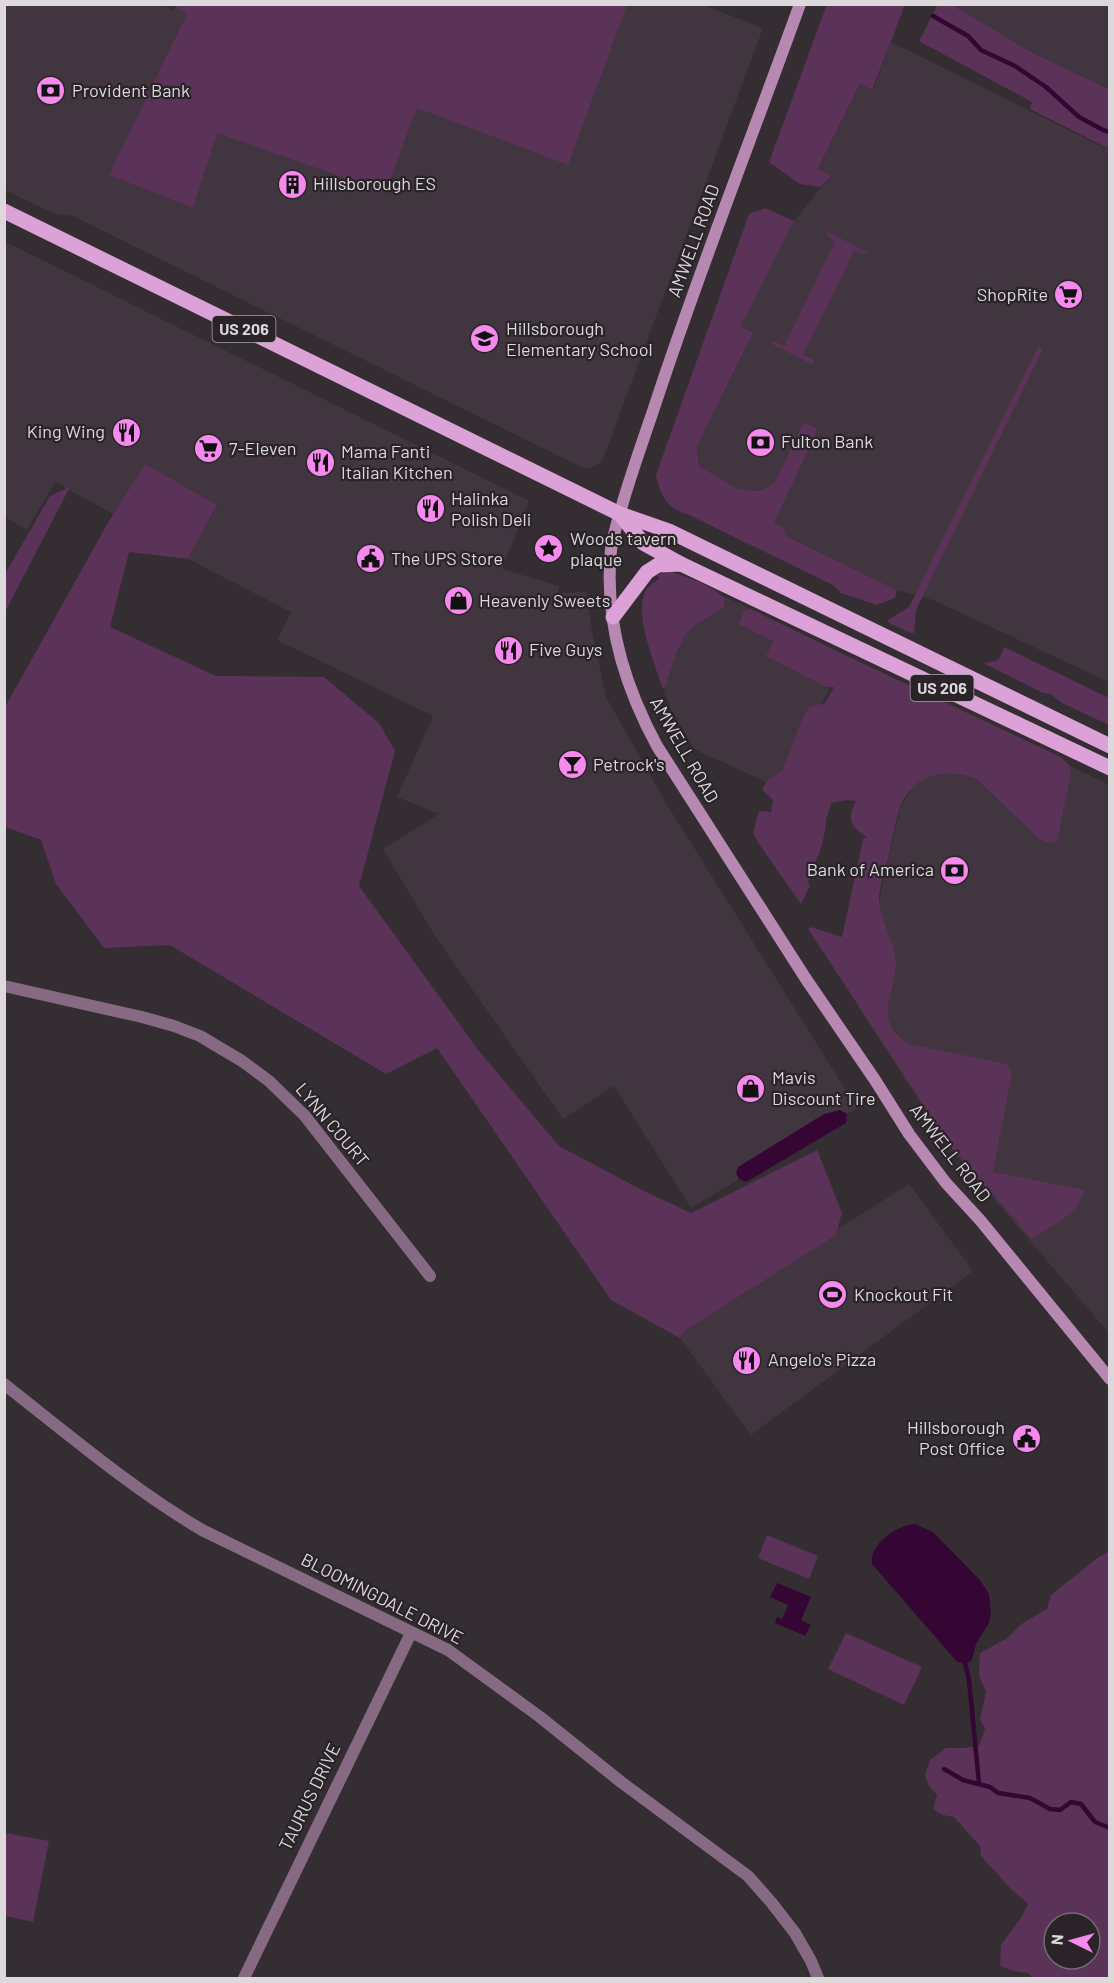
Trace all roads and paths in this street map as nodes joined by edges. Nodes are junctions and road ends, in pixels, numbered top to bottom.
1 (800, 4) edge
2 (4, 211) edge
3 (620, 514) junction
4 (681, 564) junction
5 (613, 617) junction
6 (1110, 746) edge
7 (1110, 768) edge
8 (4, 986) edge
9 (430, 1276) dead end
10 (1110, 1378) edge
11 (4, 1384) edge
12 (411, 1632) junction
13 (244, 1978) edge
14 (818, 1978) edge

1 - 3 main road, AMWELL ROAD
2 - 3 main road, US 206
3 - 4 main road, US 206
3 - 5 main road, AMWELL ROAD
3 - 6 main road, US 206
4 - 5 main road
4 - 7 main road, US 206
5 - 10 main road, AMWELL ROAD
8 - 9 street, LYNN COURT
11 - 12 street, BLOOMINGDALE DRIVE
12 - 13 street, TAURUS DRIVE
12 - 14 street, BLOOMINGDALE DRIVE

